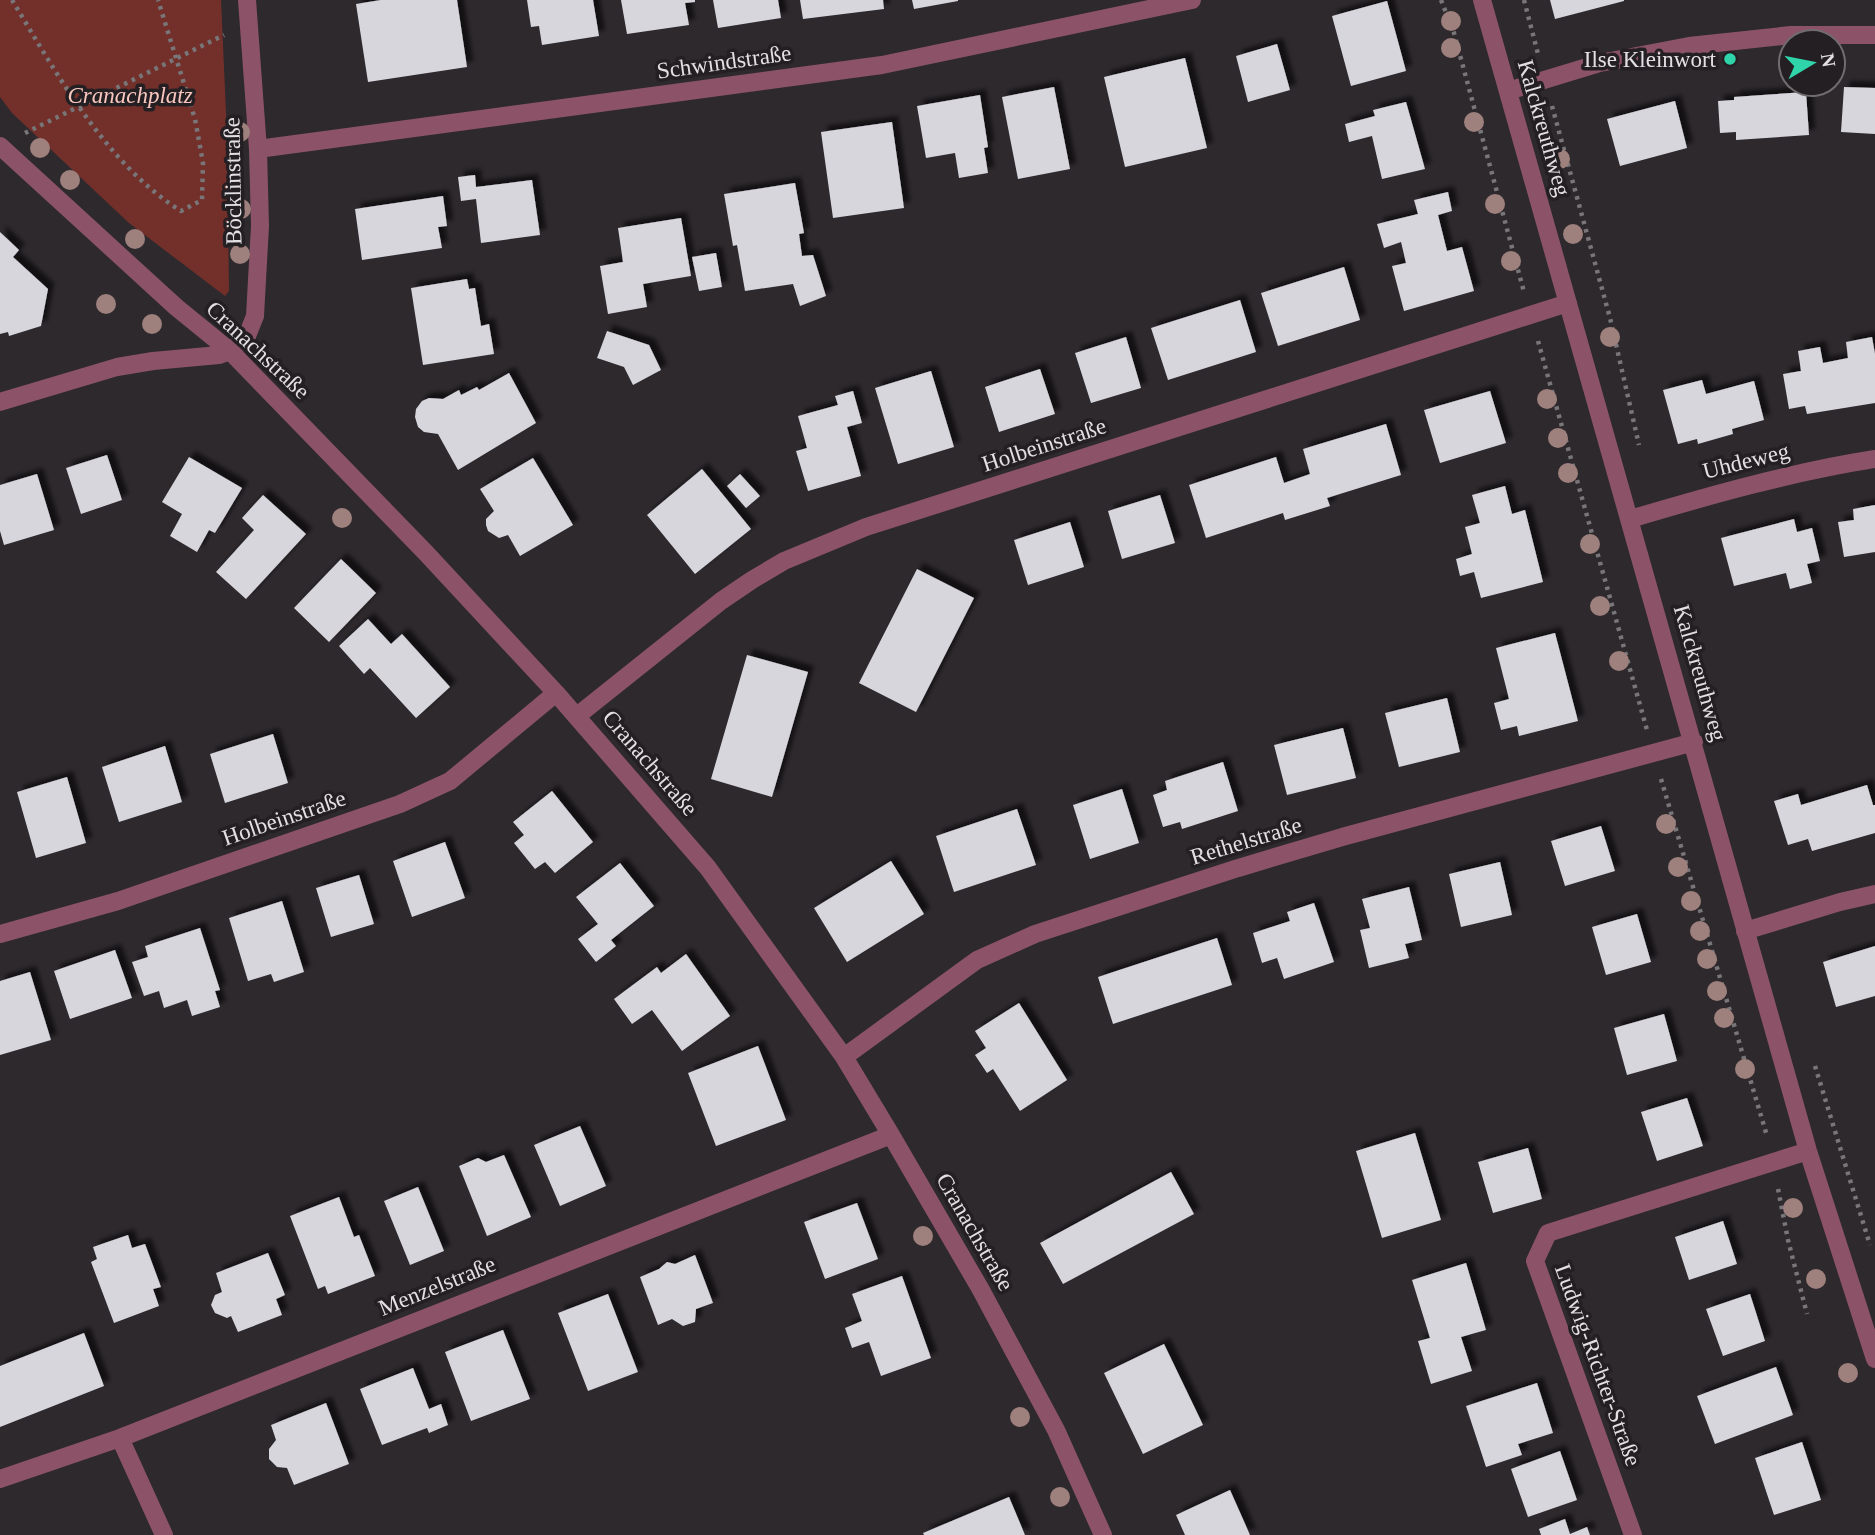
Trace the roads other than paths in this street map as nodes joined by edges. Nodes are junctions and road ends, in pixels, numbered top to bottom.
1 (247, 0) edge
2 (1192, 0) edge
3 (1482, 0) edge
4 (1875, 34) edge
5 (1508, 91) junction
6 (0, 146) edge
7 (258, 149) junction
8 (1568, 303) junction
9 (230, 351) junction
10 (0, 402) edge
11 (1875, 459) edge
12 (1630, 519) junction
13 (556, 693) junction
14 (578, 716) junction
15 (1694, 742) junction
16 (1875, 894) edge
17 (1745, 932) junction
18 (0, 934) edge
19 (844, 1057) junction
20 (891, 1135) junction
21 (1808, 1151) junction
22 (1874, 1351) edge
23 (120, 1438) junction
24 (0, 1479) edge
25 (164, 1535) edge
26 (1103, 1535) edge
27 (1633, 1535) edge

1 - 7 street, Böcklinstraße
2 - 7 street, Schwindstraße
3 - 5 street, Kalckreuthweg
4 - 5 street
5 - 8 street, Kalckreuthweg
6 - 9 street, Cranachstraße
7 - 9 street, Böcklinstraße
8 - 12 street, Kalckreuthweg
8 - 14 street, Holbeinstraße
9 - 10 street
9 - 13 street, Cranachstraße
11 - 12 street, Uhdeweg
12 - 15 street, Kalckreuthweg
13 - 14 street, Cranachstraße
13 - 18 street, Holbeinstraße
14 - 19 street, Cranachstraße
15 - 17 street, Kalckreuthweg
15 - 19 street, Rethelstraße
16 - 17 street
17 - 21 street, Kalckreuthweg
19 - 20 street, Cranachstraße
20 - 23 street, Menzelstraße
20 - 26 street, Cranachstraße
21 - 22 street, Kalckreuthweg
21 - 27 street, Ludwig-Richter-Straße
23 - 24 street, Menzelstraße
23 - 25 street

